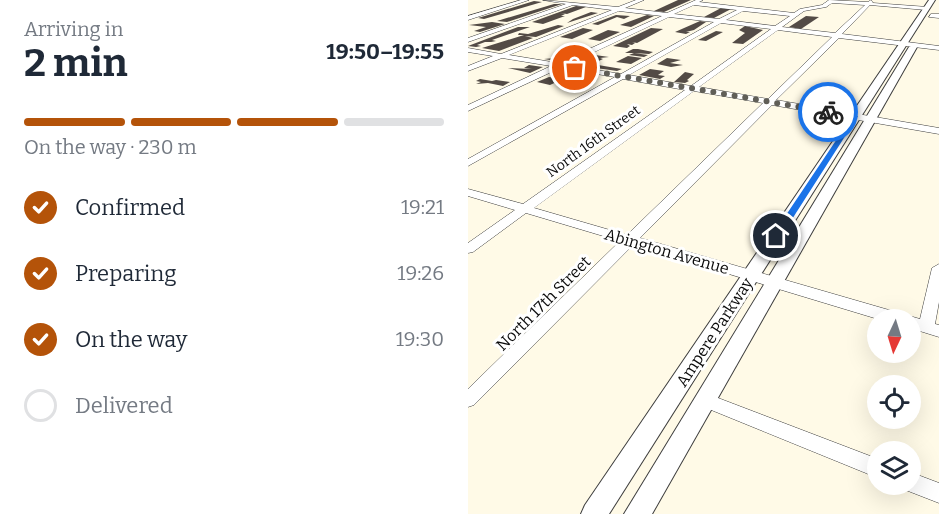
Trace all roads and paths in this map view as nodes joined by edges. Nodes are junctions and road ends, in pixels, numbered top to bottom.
1 (526, 0) edge
2 (546, 0) edge
3 (584, 0) edge
4 (641, 0) edge
5 (831, 0) edge
6 (905, 0) edge
7 (697, 2) edge
8 (871, 2) junction
9 (574, 3) junction
10 (896, 5) junction
11 (935, 7) edge
12 (619, 9) junction
13 (742, 9) junction
14 (668, 15) junction
15 (795, 15) junction
16 (468, 18) edge
17 (720, 21) junction
18 (776, 28) junction
19 (837, 36) junction
20 (468, 40) edge
21 (908, 44) junction
22 (939, 48) edge
23 (468, 50) edge
24 (501, 56) junction
25 (559, 66) junction
26 (468, 69) edge
27 (622, 76) junction
28 (692, 88) junction
29 (769, 102) junction
30 (468, 108) edge
31 (862, 118) junction
32 (939, 131) edge
33 (468, 163) edge
34 (468, 192) edge
35 (524, 209) junction
36 (630, 240) junction
37 (468, 249) edge
38 (939, 268) edge
39 (751, 275) junction
40 (774, 282) junction
41 (867, 310) edge
42 (933, 329) edge
43 (468, 400) edge
44 (705, 400) junction
45 (867, 465) edge
46 (921, 487) edge
47 (939, 494) edge
48 (594, 514) edge
49 (637, 514) edge

1 - 16 street
2 - 9 street
3 - 9 street
4 - 12 street
5 - 8 street
5 - 15 street
6 - 10 street
7 - 13 street
7 - 14 street
8 - 10 street
8 - 19 street, North 17th Street
9 - 12 street
9 - 20 street
10 - 11 street
11 - 21 street, Ampere Parkway
12 - 14 street
12 - 24 street
13 - 15 street
13 - 17 street
14 - 17 street
14 - 25 street
15 - 18 street, North 16th Street
17 - 18 street
17 - 27 street
18 - 19 street
18 - 28 street, North 16th Street
19 - 21 street
19 - 29 street, North 17th Street
21 - 22 street
21 - 31 street, Ampere Parkway
23 - 24 street
24 - 25 street
24 - 26 street
25 - 27 street
25 - 30 street
27 - 28 street
27 - 33 street
28 - 29 street
28 - 35 street, North 16th Street
29 - 31 street
29 - 36 street, North 17th Street
31 - 32 street
31 - 39 street, Ampere Parkway
31 - 40 street, Ampere Parkway
34 - 35 street, Abington Avenue
35 - 36 street, Abington Avenue
35 - 37 street, North 16th Street
36 - 39 street, Abington Avenue
36 - 43 street, North 17th Street
38 - 42 street
39 - 40 street, Abington Avenue
39 - 48 street, Ampere Parkway
40 - 41 street, Abington Avenue
40 - 44 street, Ampere Parkway
44 - 45 street
44 - 49 street, Ampere Parkway
46 - 47 street

